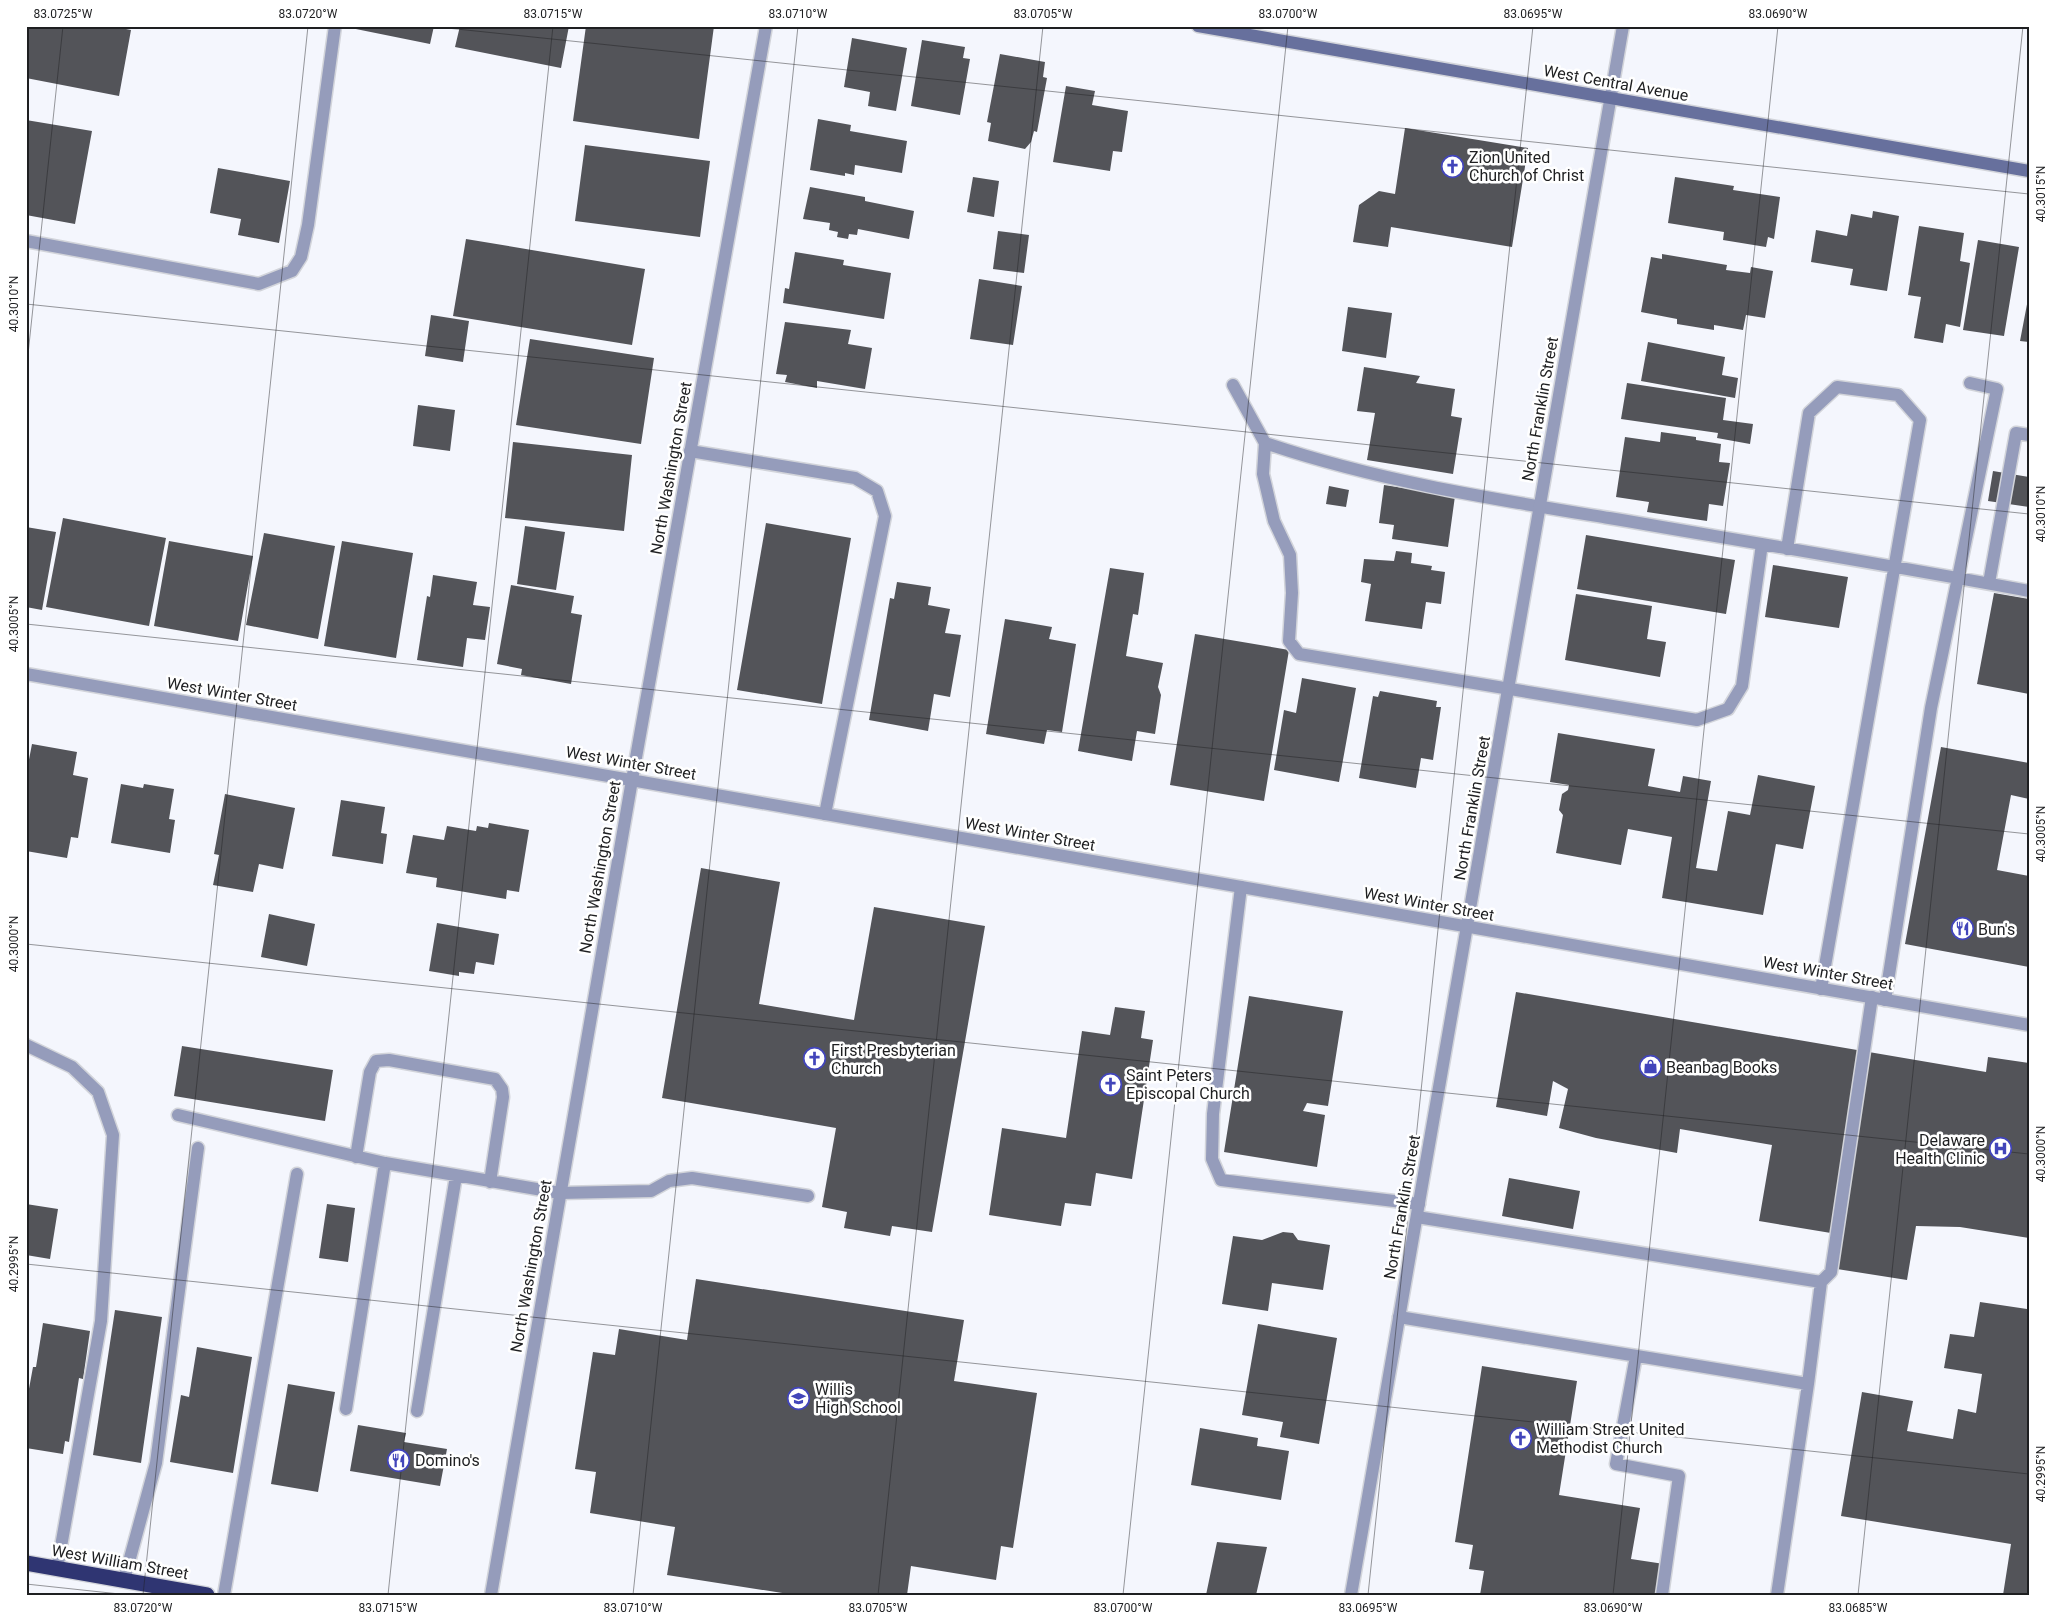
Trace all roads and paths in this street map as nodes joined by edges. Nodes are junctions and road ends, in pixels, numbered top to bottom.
1 (335, 26) edge
2 (766, 26) edge
3 (1198, 26) edge
4 (1623, 26) edge
5 (1611, 98) junction
6 (2029, 171) edge
7 (26, 241) edge
8 (1970, 383) dead end
9 (1233, 385) dead end
10 (2029, 435) edge
11 (1265, 443) junction
12 (690, 451) junction
13 (1540, 507) junction
14 (1762, 544) junction
15 (1787, 549) junction
16 (1894, 565) junction
17 (1959, 578) junction
18 (1989, 583) junction
19 (2029, 591) edge
20 (26, 674) edge
21 (1509, 689) junction
22 (632, 780) junction
23 (825, 814) junction
24 (1241, 887) junction
25 (1468, 927) junction
26 (1821, 989) junction
27 (1872, 997) junction
28 (1885, 1000) junction
29 (2029, 1025) edge
30 (26, 1045) edge
31 (178, 1115) dead end
32 (198, 1148) dead end
33 (356, 1157) junction
34 (385, 1163) junction
35 (297, 1174) dead end
36 (456, 1176) junction
37 (490, 1182) junction
38 (560, 1193) junction
39 (808, 1196) dead end
40 (1419, 1204) junction
41 (1417, 1217) junction
42 (1821, 1282) junction
43 (1400, 1317) junction
44 (1636, 1356) junction
45 (1808, 1384) junction
46 (346, 1409) dead end
47 (417, 1411) dead end
48 (26, 1563) edge
49 (57, 1569) junction
50 (124, 1580) junction
51 (148, 1590) edge
52 (207, 1595) edge
53 (224, 1595) edge
54 (490, 1595) edge
55 (1351, 1595) edge
56 (1662, 1595) edge
57 (1777, 1595) edge

1 - 7 street
2 - 12 street, North Washington Street
3 - 5 main road, West Central Avenue
4 - 5 street, North Franklin Street
5 - 6 main road, West Central Avenue
5 - 13 street, North Franklin Street
8 - 17 street
9 - 11 street
10 - 18 street
11 - 13 street
11 - 21 street
12 - 22 street, North Washington Street
12 - 23 street
13 - 14 street
13 - 21 street, North Franklin Street
14 - 15 street
14 - 21 street
15 - 16 street
15 - 16 street
16 - 17 street
16 - 26 street
17 - 18 street
17 - 28 street
18 - 19 street
20 - 22 street, West Winter Street
21 - 25 street, North Franklin Street
22 - 23 street, West Winter Street
22 - 38 street, North Washington Street
23 - 24 street, West Winter Street
24 - 25 street, West Winter Street
24 - 40 street
25 - 26 street, West Winter Street
25 - 40 street, North Franklin Street
26 - 27 street, West Winter Street
27 - 28 street, West Winter Street
27 - 42 street
28 - 29 street, West Winter Street
30 - 49 street
31 - 33 street
32 - 50 street
33 - 34 street
33 - 37 street
34 - 36 street
34 - 46 street
35 - 53 street
36 - 37 street
36 - 47 street
37 - 38 street
38 - 39 street
38 - 54 street, North Washington Street
40 - 41 street, North Franklin Street
41 - 42 street
41 - 43 street, North Franklin Street
42 - 45 street
43 - 44 street
43 - 55 street, North Franklin Street
44 - 45 street
44 - 56 street
45 - 57 street
48 - 49 highway, West William Street
49 - 50 highway, West William Street
50 - 51 highway, West William Street
51 - 52 highway, West William Street

